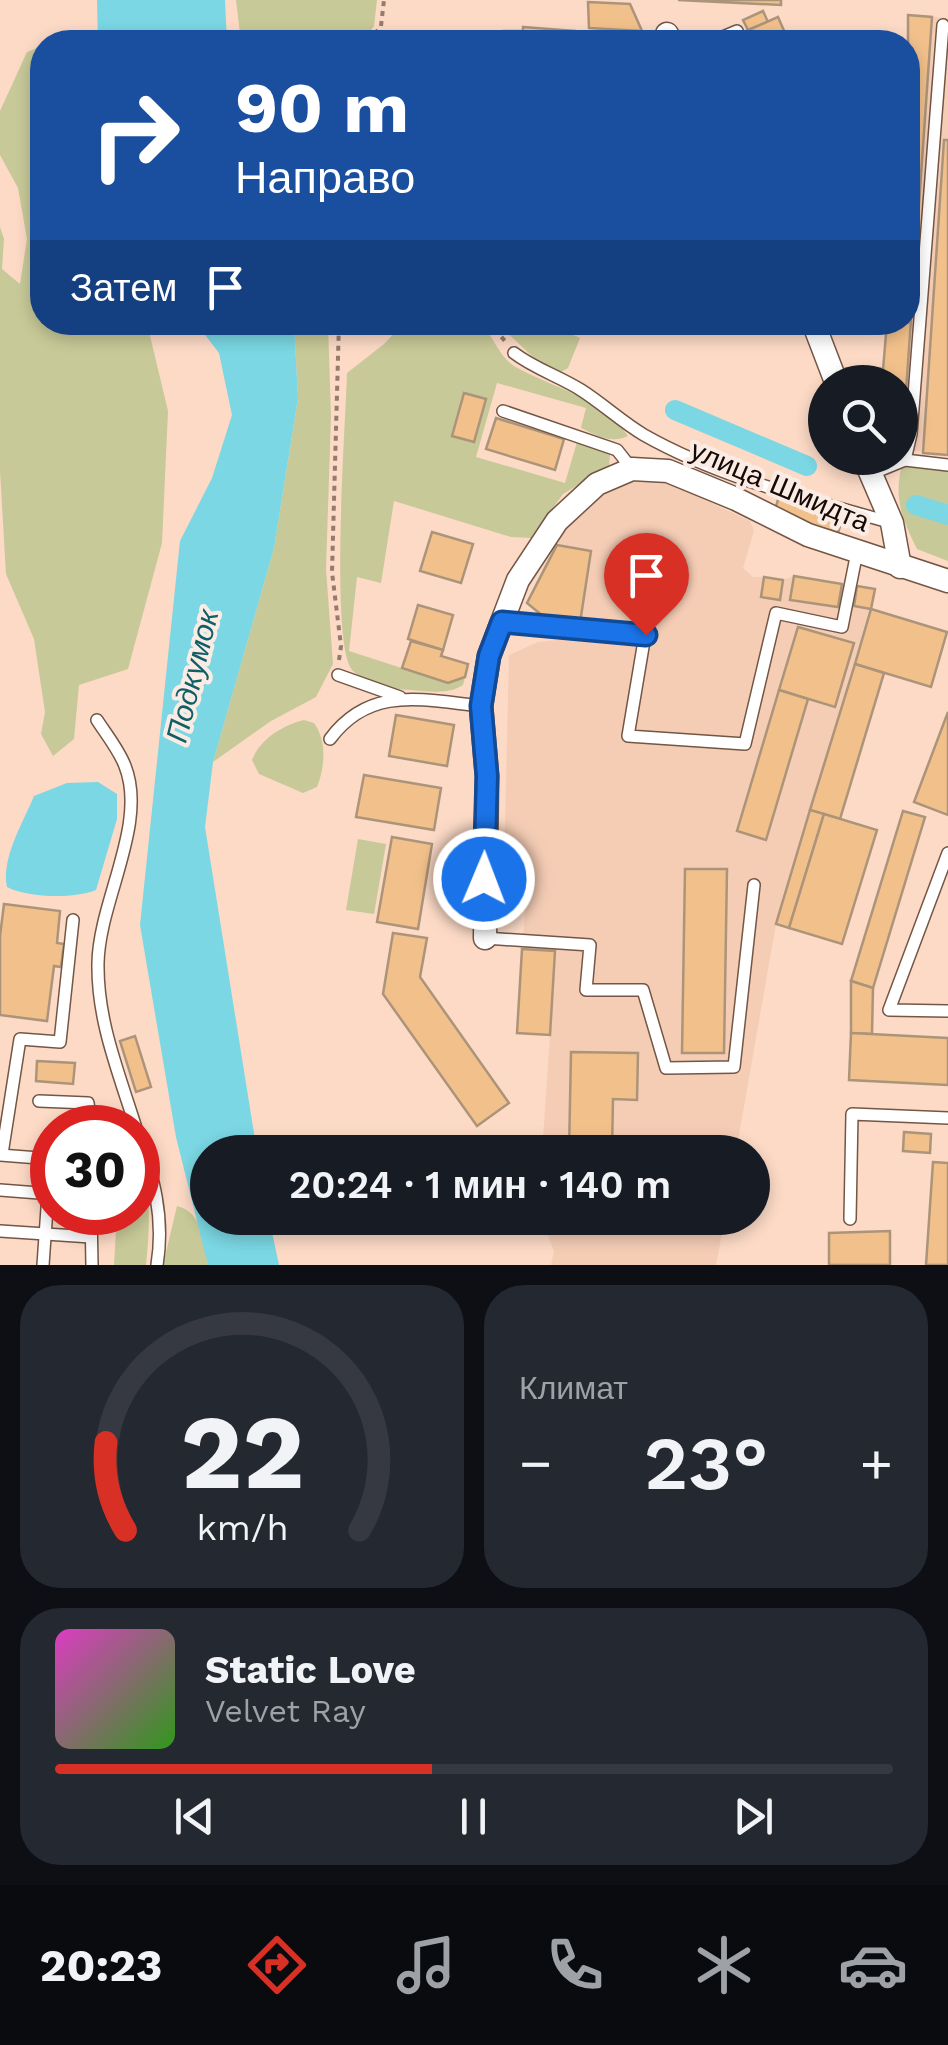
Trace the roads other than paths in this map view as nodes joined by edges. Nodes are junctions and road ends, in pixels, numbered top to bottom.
1 (943, 25) dead end
2 (941, 128) edge
3 (818, 335) edge
4 (514, 353) road end
5 (829, 365) edge
6 (918, 365) edge
7 (503, 411) dead end
8 (918, 462) edge
9 (948, 465) edge
10 (632, 470) junction
11 (872, 475) edge
12 (892, 522) junction
13 (857, 552) junction
14 (900, 567) junction
15 (948, 581) edge
16 (502, 622) junction
17 (338, 675) road end
18 (405, 698) junction
19 (481, 706) junction
20 (97, 720) dead end
21 (330, 739) dead end
22 (948, 853) edge
23 (754, 884) dead end
24 (73, 920) dead end
25 (485, 938) joint
26 (948, 1012) edge
27 (39, 1102) dead end
28 (88, 1105) edge
29 (130, 1105) edge
30 (948, 1118) edge
31 (1, 1154) edge
32 (30, 1157) edge
33 (0, 1190) edge
34 (30, 1192) edge
35 (160, 1219) edge
36 (850, 1220) dead end
37 (0, 1231) edge
38 (30, 1233) edge
39 (45, 1235) edge
40 (57, 1235) edge
41 (92, 1238) joint
42 (91, 1260) edge
43 (43, 1265) edge
44 (80, 1265) edge
45 (157, 1265) edge

1 - 2 lane
2 - 6 lane
3 - 5 street
4 - 12 lane
7 - 10 lane
8 - 9 lane
10 - 13 street, улица Шмидта
10 - 16 street
11 - 12 street
12 - 14 street
13 - 14 street, улица Шмидта
13 - 16 lane
14 - 15 street, улица Шмидта
16 - 19 street
17 - 18 lane
18 - 19 lane
18 - 21 lane
19 - 25 street
20 - 29 lane
22 - 26 lane
23 - 25 lane
24 - 31 lane
27 - 28 lane
30 - 36 lane
31 - 32 lane
33 - 34 lane
35 - 45 lane
37 - 38 lane
39 - 43 lane
40 - 41 lane
41 - 42 lane
42 - 44 lane

